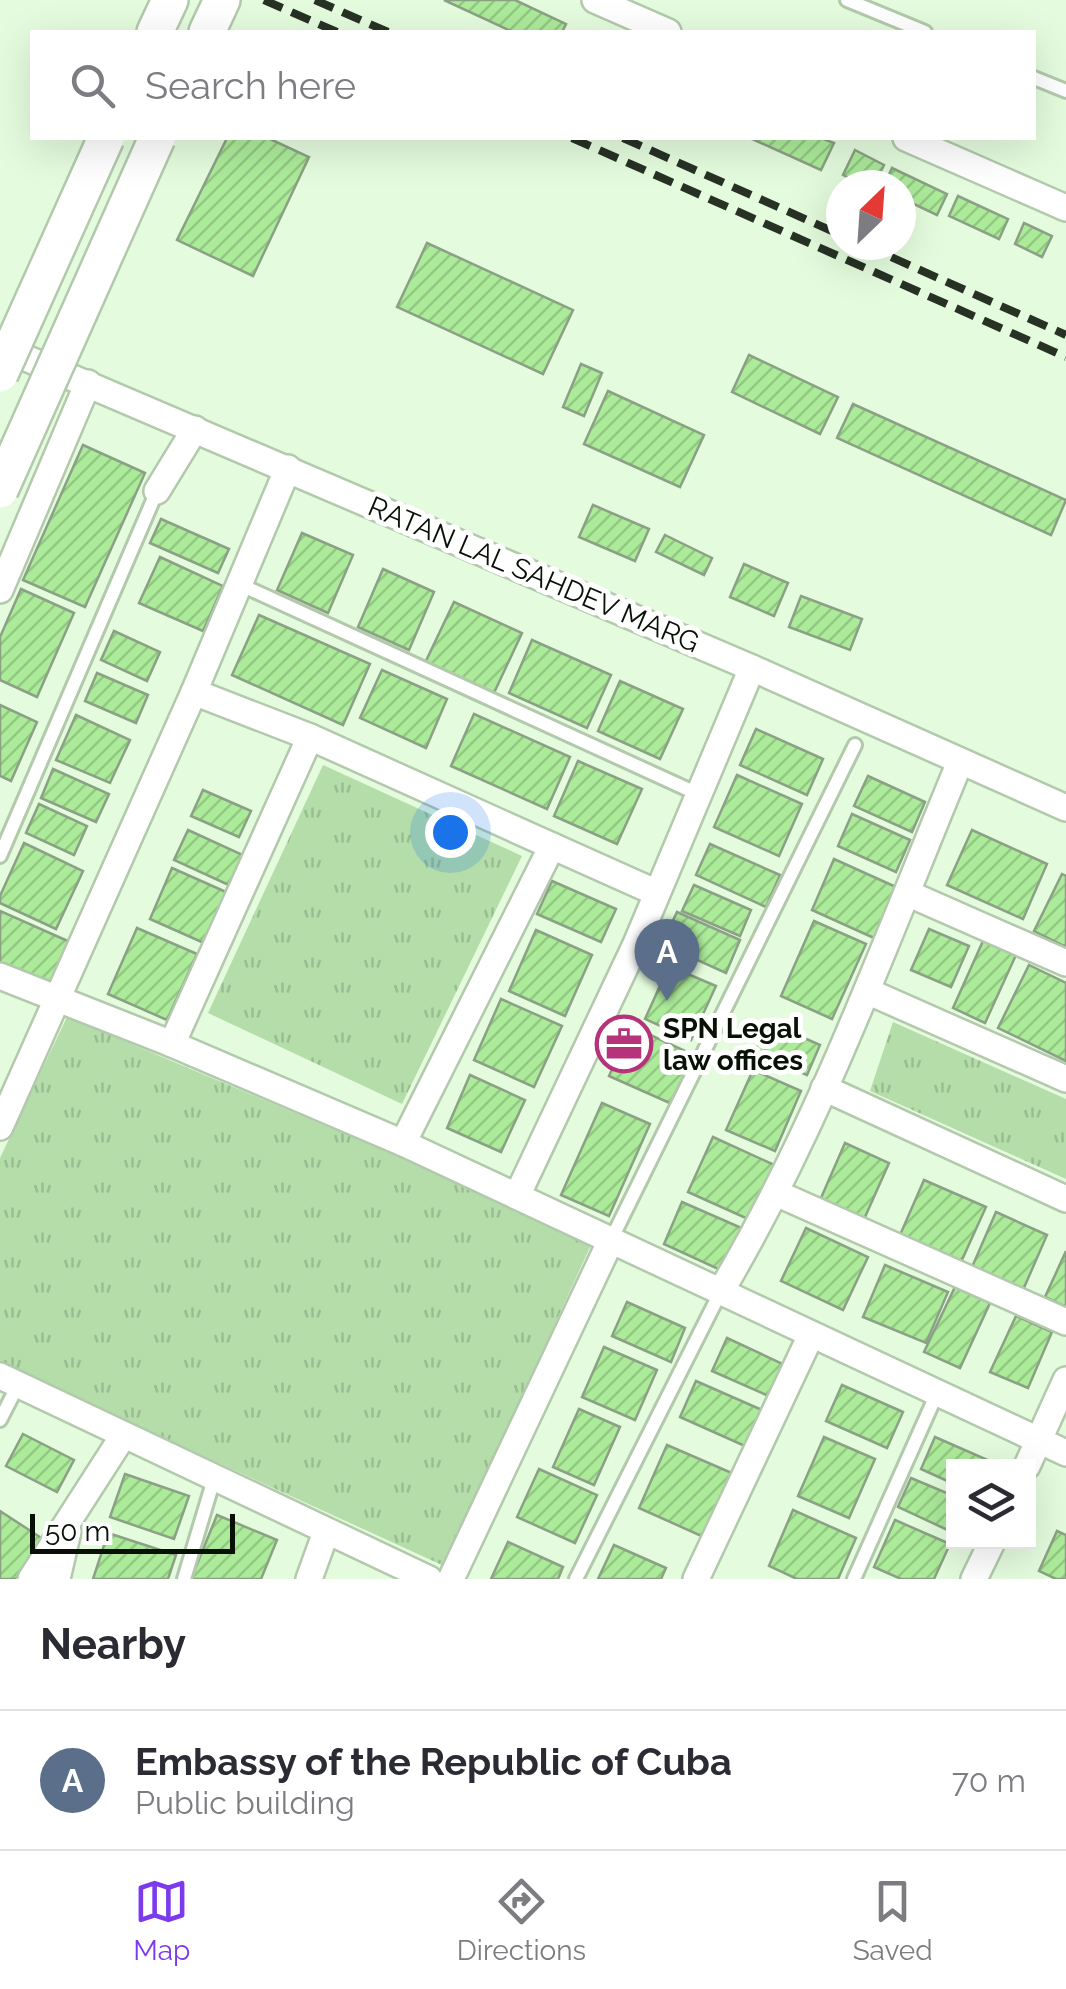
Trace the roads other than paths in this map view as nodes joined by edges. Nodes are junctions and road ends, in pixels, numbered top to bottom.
1 (170, 0) edge
2 (222, 0) edge
3 (595, 0) edge
4 (847, 0) edge
5 (156, 30) edge
6 (207, 30) edge
7 (663, 30) edge
8 (920, 30) edge
9 (1036, 79) edge
10 (1066, 91) edge
11 (105, 140) edge
12 (156, 140) edge
13 (911, 140) edge
14 (1066, 208) edge
15 (0, 347) edge
16 (0, 374) edge
17 (88, 383) junction
18 (195, 429) junction
19 (288, 468) junction
20 (0, 490) edge
21 (157, 491) joint
22 (240, 584) junction
23 (0, 590) edge
24 (752, 668) junction
25 (194, 692) junction
26 (867, 720) junction
27 (310, 737) junction
28 (855, 745) joint
29 (960, 762) junction
30 (698, 794) junction
31 (1066, 808) edge
32 (552, 846) junction
33 (0, 856) edge
34 (657, 892) junction
35 (906, 893) junction
36 (1066, 963) edge
37 (0, 976) edge
38 (867, 991) junction
39 (58, 1001) junction
40 (172, 1044) junction
41 (1066, 1079) edge
42 (824, 1088) junction
43 (0, 1127) edge
44 (403, 1143) junction
45 (776, 1194) junction
46 (517, 1196) junction
47 (1066, 1199) edge
48 (611, 1240) junction
49 (720, 1290) junction
50 (1066, 1322) edge
51 (811, 1335) junction
52 (1066, 1380) edge
53 (9, 1381) edge
54 (938, 1391) junction
55 (0, 1420) edge
56 (123, 1436) junction
57 (1039, 1440) junction
58 (1066, 1453) edge
59 (1030, 1459) edge
60 (214, 1478) junction
61 (71, 1516) junction
62 (326, 1532) junction
63 (989, 1549) edge
64 (30, 1579) edge
65 (58, 1579) edge
66 (184, 1579) edge
67 (309, 1579) edge
68 (429, 1579) edge
69 (451, 1579) edge
70 (576, 1579) edge
71 (696, 1579) edge
72 (854, 1579) edge
73 (974, 1579) edge

1 - 5 main road
2 - 6 main road
3 - 7 street
4 - 8 lane
9 - 10 lane
11 - 16 main road, bridge
12 - 20 main road, bridge
13 - 14 street
15 - 17 street, RATAN LAL SAHDEV MARG
17 - 18 street, RATAN LAL SAHDEV MARG
17 - 23 street
18 - 19 street, RATAN LAL SAHDEV MARG
18 - 21 street
19 - 22 street
19 - 24 street, RATAN LAL SAHDEV MARG
21 - 33 lane
22 - 25 street
22 - 30 lane
24 - 26 street, RATAN LAL SAHDEV MARG
24 - 30 street
25 - 27 street
25 - 39 street
26 - 28 street
26 - 29 street, RATAN LAL SAHDEV MARG
27 - 32 street
27 - 40 street
28 - 48 lane
29 - 31 street, RATAN LAL SAHDEV MARG
29 - 35 street
30 - 34 street
32 - 34 street
32 - 44 street
34 - 46 street
35 - 36 street
35 - 38 street
37 - 39 street
38 - 41 street
38 - 42 street
39 - 40 street
39 - 43 street
40 - 44 street
42 - 45 street
42 - 47 street
44 - 46 street
45 - 49 street
45 - 50 street
46 - 48 street
48 - 49 street
48 - 69 street
49 - 51 street
49 - 70 lane
51 - 54 street
51 - 71 street
52 - 57 street
53 - 55 lane
53 - 56 street
54 - 57 street
54 - 72 lane
56 - 60 street
56 - 61 street
57 - 58 street
57 - 59 street
60 - 62 street
60 - 66 lane
61 - 64 street
61 - 65 street
62 - 67 street
62 - 68 street
63 - 73 street

